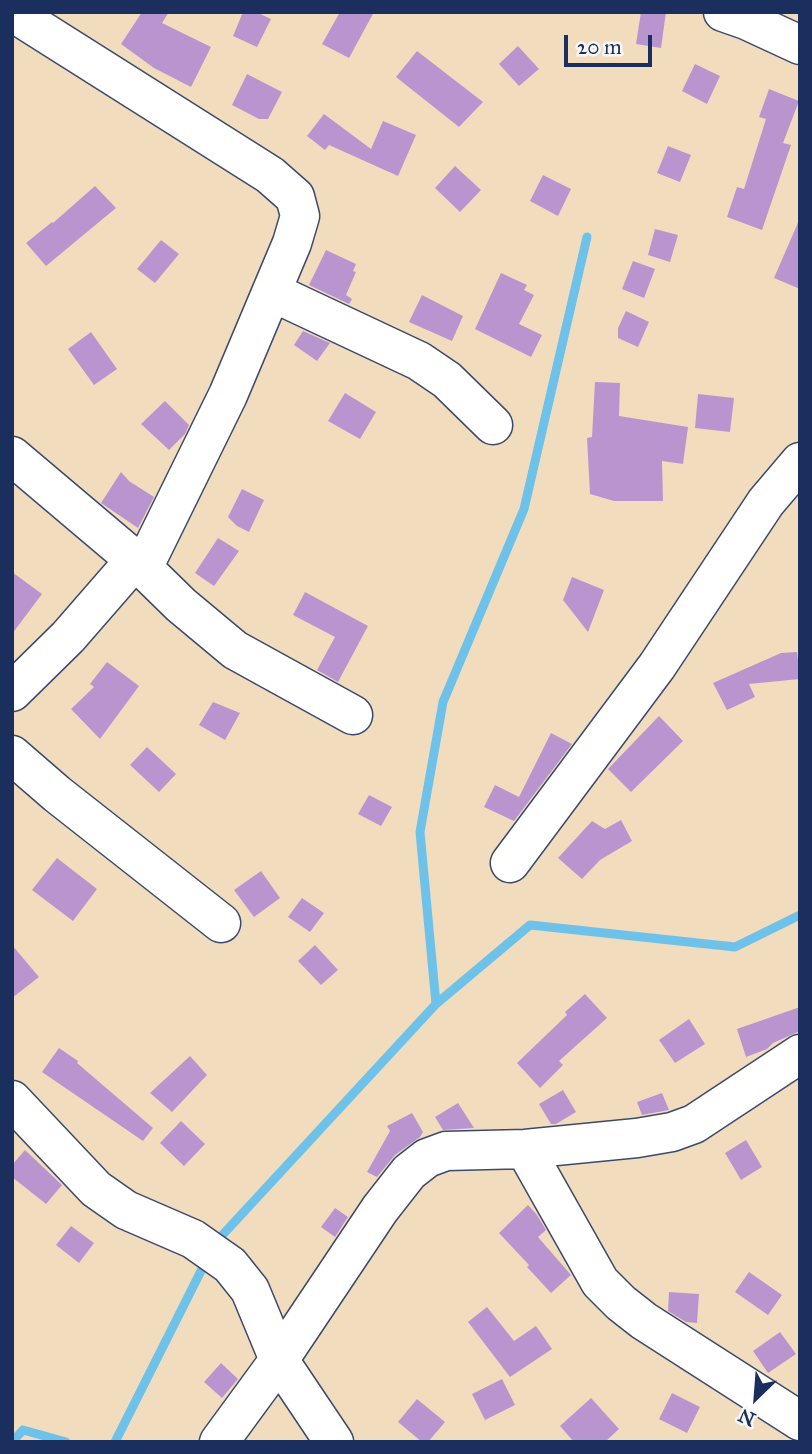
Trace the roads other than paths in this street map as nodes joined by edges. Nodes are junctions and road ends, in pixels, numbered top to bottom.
1 (12, 12) edge
2 (738, 15) edge
3 (800, 46) edge
4 (272, 292) junction
5 (493, 425) dead end
6 (12, 456) edge
7 (800, 463) edge
8 (139, 564) junction
9 (12, 692) edge
10 (353, 715) dead end
11 (12, 755) edge
12 (510, 863) dead end
13 (221, 923) dead end
14 (800, 1054) edge
15 (12, 1100) edge
16 (525, 1149) junction
17 (279, 1360) junction
18 (800, 1420) edge
19 (219, 1442) edge
20 (334, 1442) edge

1 - 4 street
2 - 3 street
4 - 5 street
4 - 8 street
6 - 8 street
7 - 12 street
8 - 9 street
8 - 10 street
11 - 13 street
14 - 16 street
15 - 17 street
16 - 17 street
16 - 18 street
17 - 19 street
17 - 20 street

